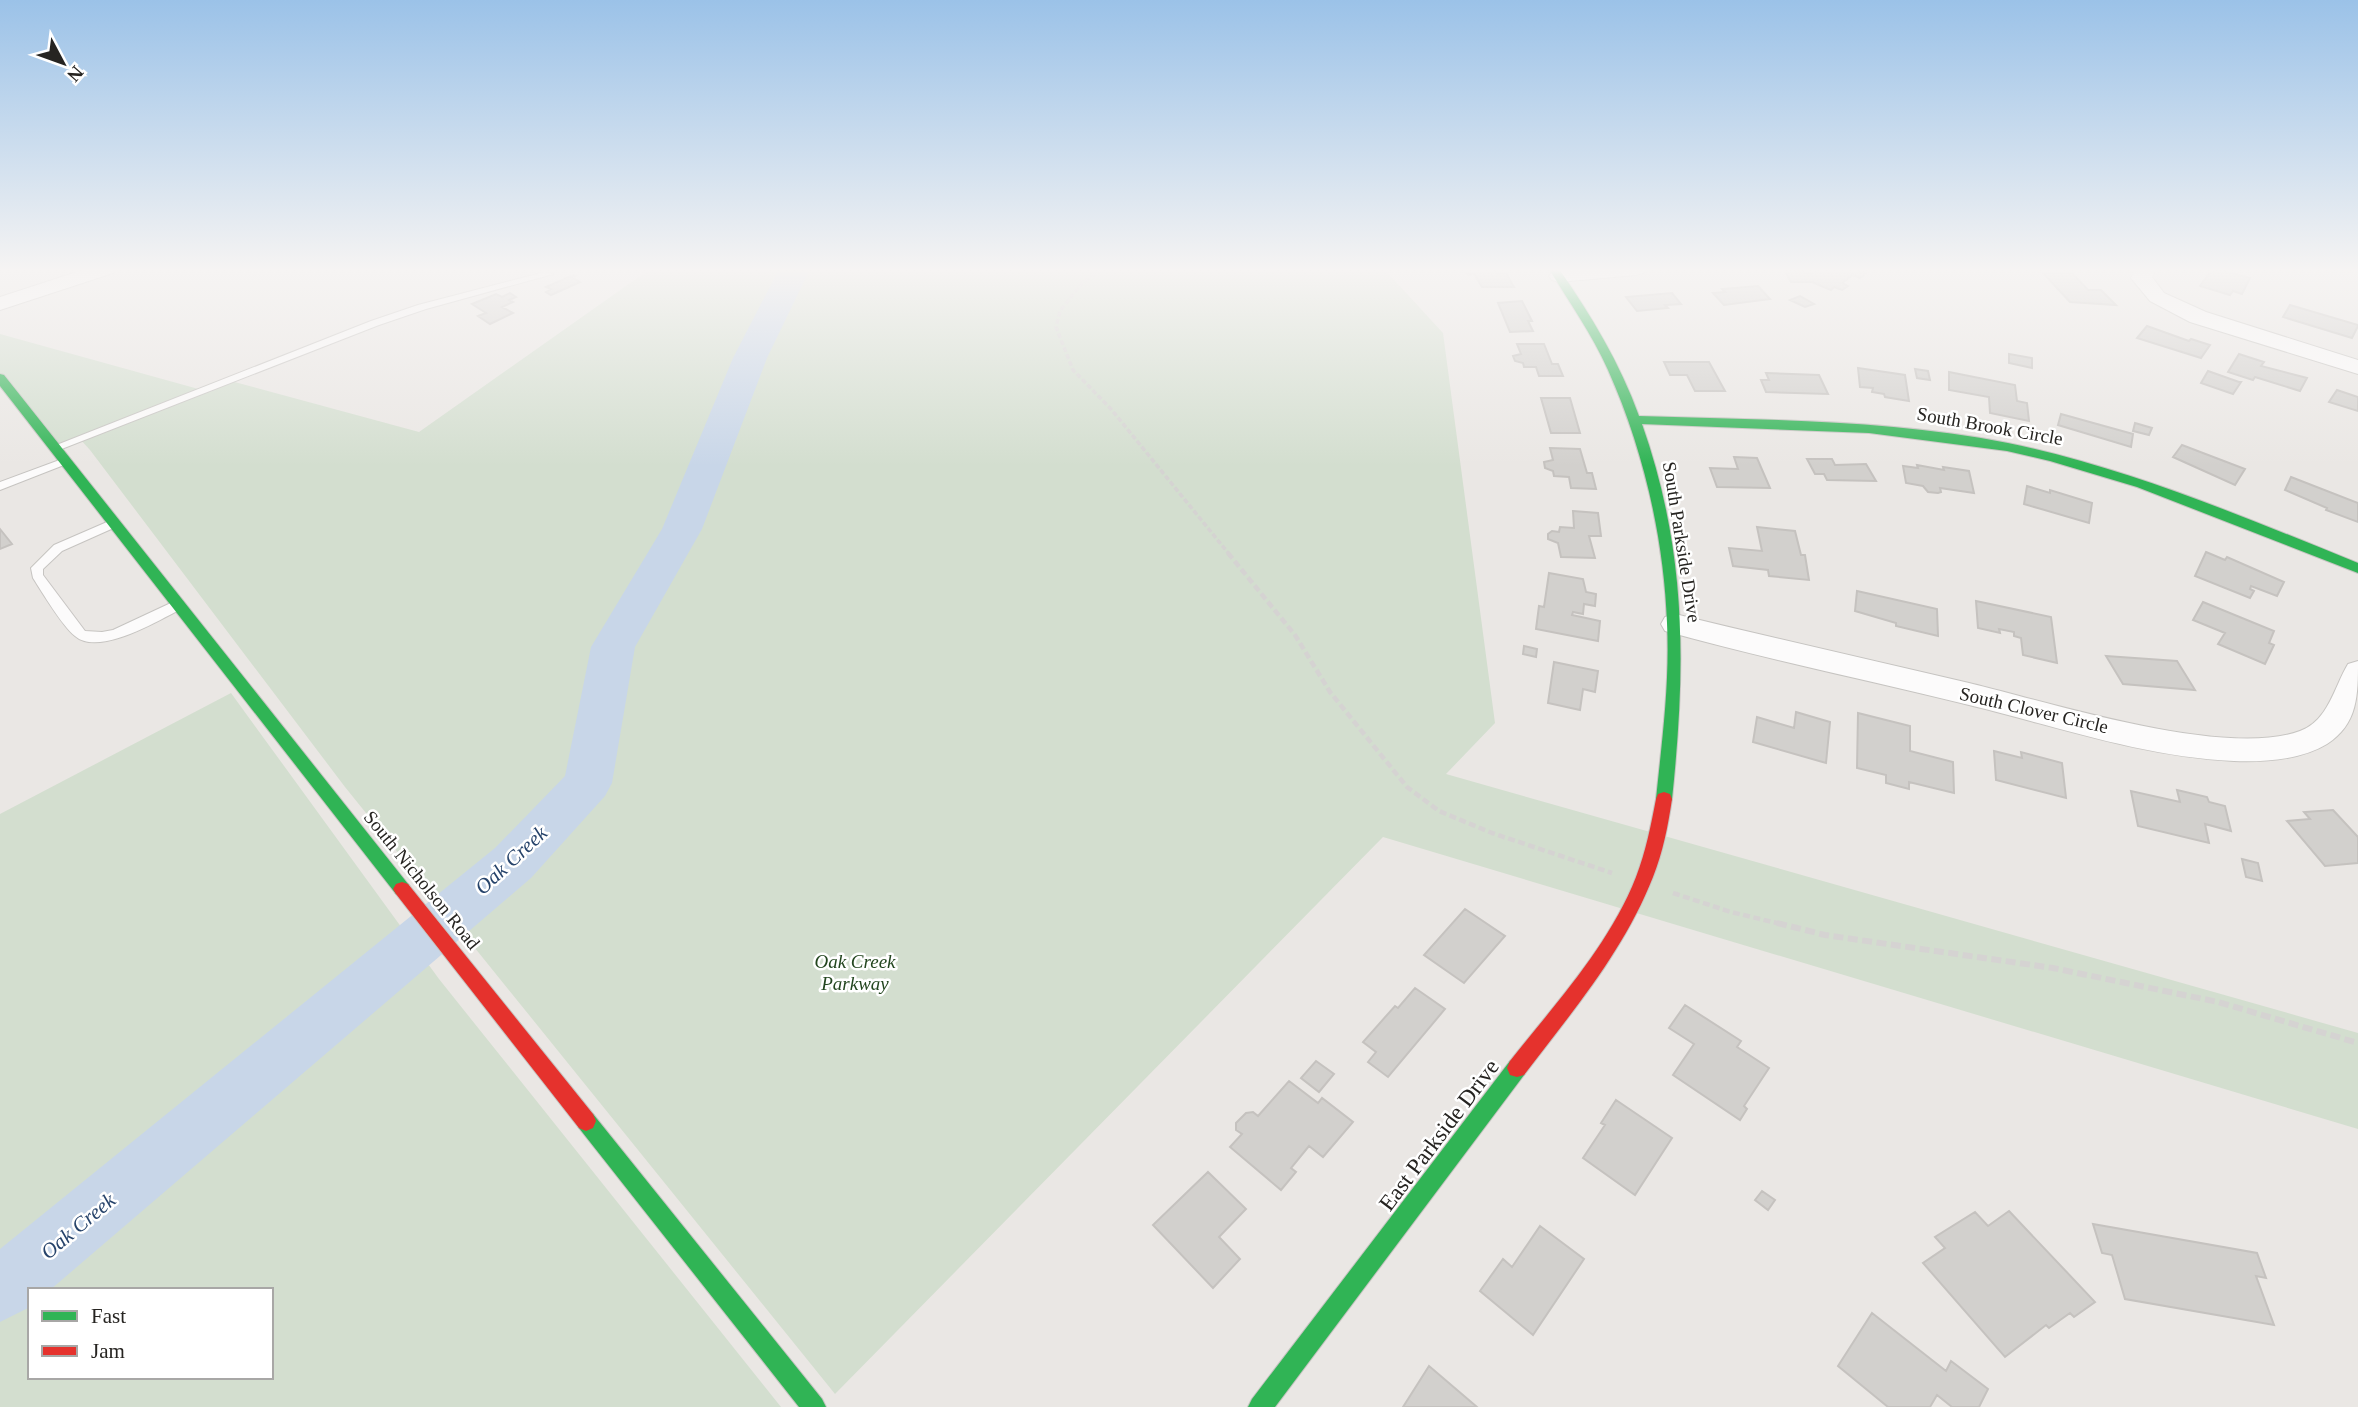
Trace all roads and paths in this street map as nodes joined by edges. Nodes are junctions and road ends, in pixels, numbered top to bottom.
1 (345, 335) edge
2 (1059, 335) edge
3 (1595, 335) edge
4 (2255, 335) edge
5 (2358, 367) edge
6 (0, 377) edge
7 (7, 397) edge
8 (1637, 420) junction
9 (55, 448) junction
10 (65, 461) junction
11 (0, 486) edge
12 (114, 523) junction
13 (2358, 568) edge
14 (178, 605) junction
15 (1675, 624) junction
16 (2358, 671) edge
17 (1644, 884) junction
18 (2358, 1043) edge
19 (814, 1407) edge
20 (1260, 1407) edge

1 - 9 lane
2 - 17 path
3 - 8 street, South Parkside Drive
4 - 5 street
6 - 7 street, South Nicholson Road
7 - 9 street, South Nicholson Road
8 - 13 street, South Brook Circle
8 - 15 street, South Parkside Drive
9 - 10 street, South Nicholson Road
10 - 11 lane
10 - 12 street, South Nicholson Road
12 - 14 street, South Nicholson Road
12 - 14 lane
14 - 19 street, South Nicholson Road
15 - 16 street, South Clover Circle
15 - 17 street, South Parkside Drive
17 - 18 path
17 - 20 street, East Parkside Drive

